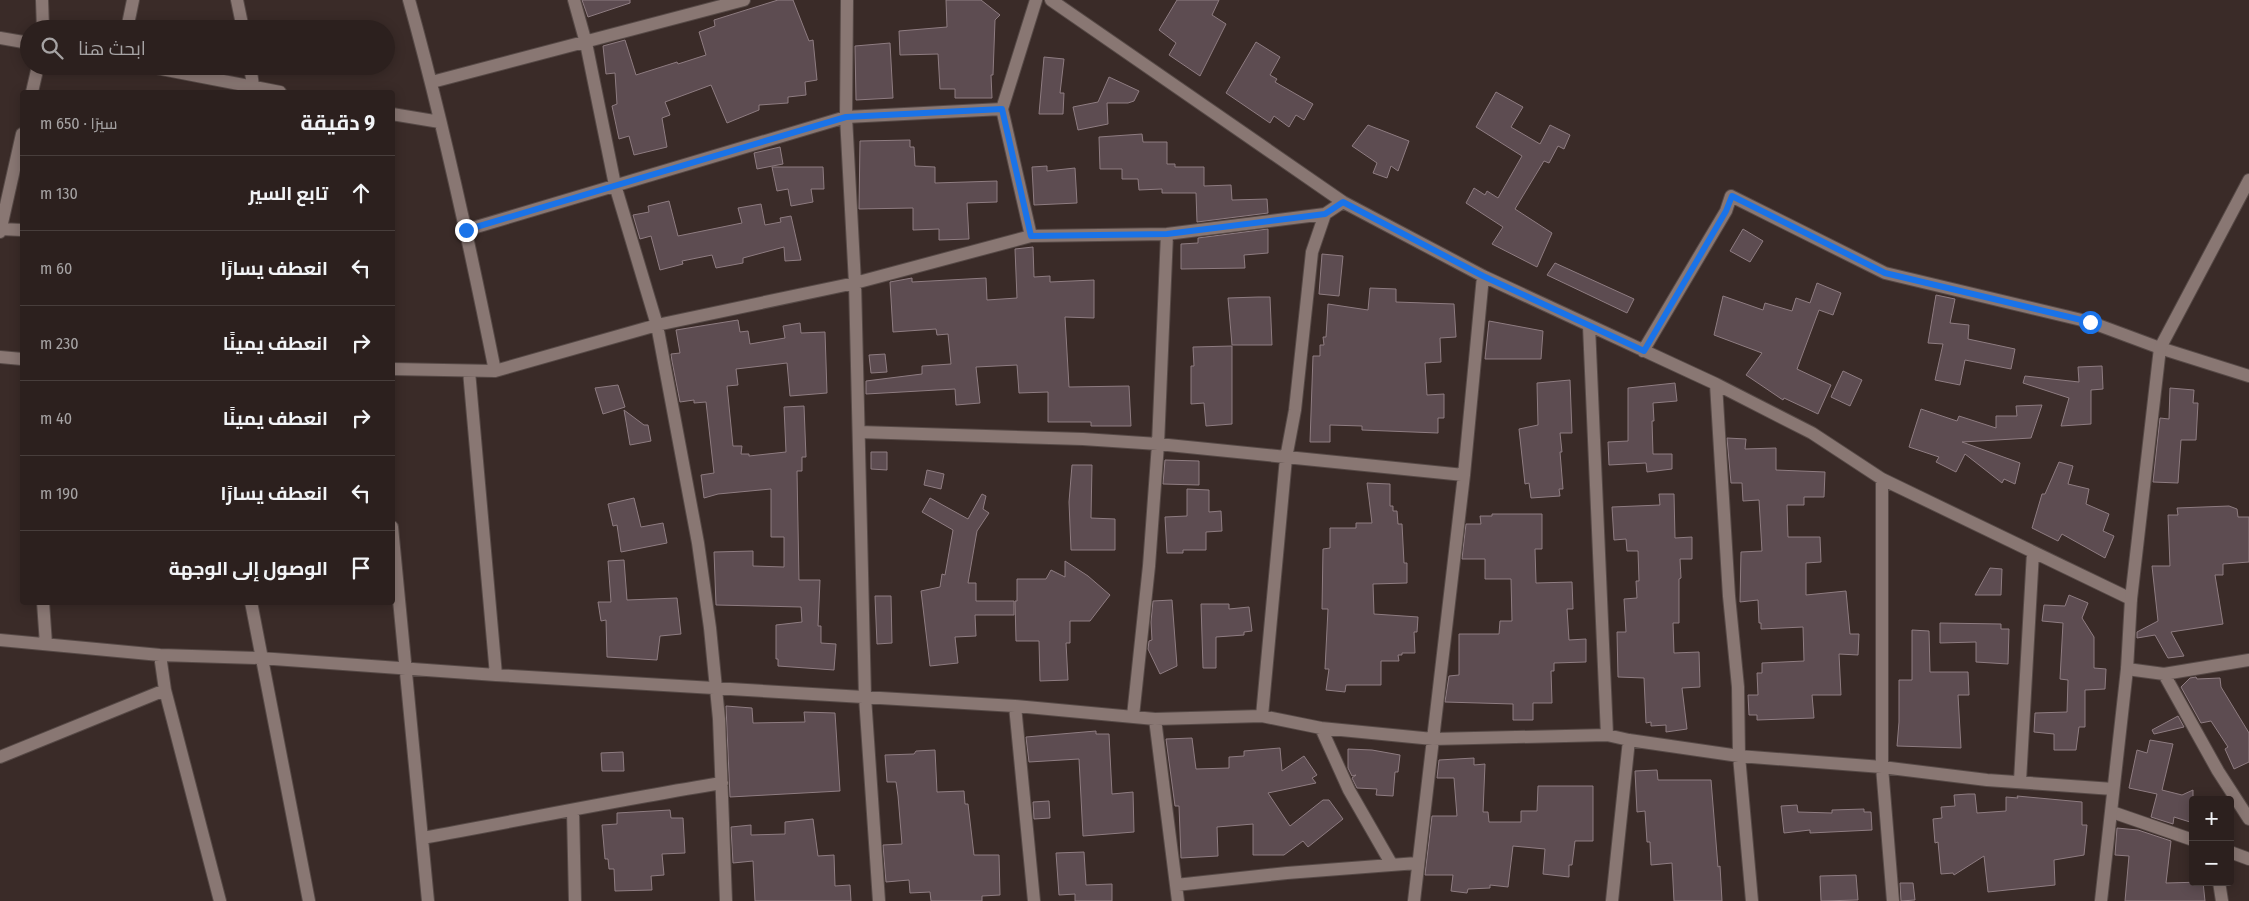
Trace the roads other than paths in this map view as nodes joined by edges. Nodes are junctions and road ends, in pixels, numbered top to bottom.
1 (42, 0) edge
2 (133, 0) edge
3 (238, 0) edge
4 (409, 0) edge
5 (574, 0) edge
6 (744, 0) edge
7 (848, 0) edge
8 (1036, 0) edge
9 (1051, 0) edge
10 (43, 20) edge
11 (129, 20) edge
12 (241, 20) edge
13 (0, 38) edge
14 (20, 41) edge
15 (586, 43) junction
16 (36, 75) edge
17 (186, 75) edge
18 (252, 75) edge
19 (432, 82) junction
20 (32, 90) edge
21 (254, 90) edge
22 (1002, 109) junction
23 (395, 114) edge
24 (846, 117) junction
25 (440, 122) junction
26 (20, 143) edge
27 (2249, 180) edge
28 (615, 185) junction
29 (1343, 202) junction
30 (1325, 214) junction
31 (0, 230) edge
32 (20, 230) edge
33 (466, 230) junction
34 (1167, 234) junction
35 (1031, 236) junction
36 (1483, 276) junction
37 (855, 283) junction
38 (657, 325) junction
39 (1589, 326) junction
40 (2160, 348) junction
41 (1644, 351) junction
42 (0, 357) edge
43 (20, 359) edge
44 (395, 369) edge
45 (495, 370) junction
46 (469, 371) junction
47 (2249, 376) edge
48 (1716, 384) junction
49 (860, 432) junction
50 (1158, 444) junction
51 (1286, 458) junction
52 (1464, 475) junction
53 (1882, 479) junction
54 (2033, 552) junction
55 (395, 557) edge
56 (2131, 599) junction
57 (43, 605) edge
58 (251, 605) edge
59 (0, 640) edge
60 (46, 644) junction
61 (160, 655) junction
62 (260, 658) junction
63 (2249, 660) edge
64 (2127, 668) junction
65 (406, 669) junction
66 (2164, 674) junction
67 (496, 675) junction
68 (716, 687) junction
69 (165, 690) junction
70 (864, 697) junction
71 (1015, 706) junction
72 (1134, 716) junction
73 (1262, 716) junction
74 (1155, 718) junction
75 (1321, 728) junction
76 (1607, 735) junction
77 (1433, 739) junction
78 (1629, 740) junction
79 (1740, 756) junction
80 (0, 757) edge
81 (1882, 767) junction
82 (2020, 781) junction
83 (722, 783) junction
84 (2113, 789) junction
85 (573, 811) junction
86 (2112, 812) junction
87 (2249, 819) edge
88 (422, 838) junction
89 (2189, 839) edge
90 (2234, 853) edge
91 (2249, 859) edge
92 (1418, 864) junction
93 (1392, 865) junction
94 (1176, 885) junction
95 (2220, 886) edge
96 (220, 901) edge
97 (309, 901) edge
98 (428, 901) edge
99 (575, 901) edge
100 (726, 901) edge
101 (879, 901) edge
102 (1034, 901) edge
103 (1178, 901) edge
104 (1414, 901) edge
105 (1612, 901) edge
106 (1752, 901) edge
107 (1893, 901) edge
108 (2101, 901) edge
109 (2222, 901) edge

1 - 10 street
2 - 11 street
3 - 12 street
4 - 19 street
5 - 15 street
6 - 15 street
7 - 24 street
8 - 22 street
9 - 29 street
13 - 14 street
15 - 19 street
15 - 28 street
16 - 20 street
17 - 21 street
18 - 21 street
19 - 25 street
22 - 24 street
22 - 35 street
23 - 25 street
24 - 28 street
24 - 37 street
25 - 33 street
26 - 31 street
27 - 40 street
28 - 33 street
28 - 38 street
29 - 30 street
29 - 36 street
30 - 34 street
30 - 51 street
31 - 32 street
33 - 45 street
34 - 35 street
34 - 50 street
35 - 37 street
36 - 39 street
36 - 52 street
37 - 38 street
37 - 49 street
38 - 45 street
38 - 68 street
39 - 41 street
39 - 76 street
40 - 41 street
40 - 47 street
40 - 56 street
41 - 48 street
42 - 43 street
44 - 46 street
45 - 46 street
46 - 67 street
48 - 53 street
48 - 79 street
49 - 50 street
49 - 70 street
50 - 51 street
50 - 72 street
51 - 52 street
51 - 73 street
52 - 77 street
53 - 54 street
53 - 81 street
54 - 56 street
54 - 82 street
55 - 65 street
56 - 64 street
57 - 60 street
58 - 62 street
59 - 60 street
60 - 61 street
61 - 62 street
61 - 69 street
62 - 65 street
62 - 97 street
63 - 66 street
64 - 66 street
64 - 84 street
65 - 67 street
65 - 88 street
66 - 87 street
67 - 68 street
68 - 70 street
68 - 83 street
69 - 80 street
69 - 96 street
70 - 71 street
70 - 101 street
71 - 72 street
71 - 102 street
72 - 74 street
73 - 74 street
73 - 75 street
74 - 94 street
75 - 77 street
75 - 93 street
76 - 77 street
76 - 78 street
77 - 92 street
78 - 79 street
78 - 105 street
79 - 81 street
79 - 106 street
81 - 82 street
81 - 107 street
82 - 84 street
83 - 85 street
83 - 100 street
84 - 86 street
85 - 88 street
85 - 99 street
86 - 89 street
86 - 108 street
88 - 98 street
90 - 91 street
92 - 93 street
92 - 104 street
93 - 94 street
94 - 103 street
95 - 109 street

